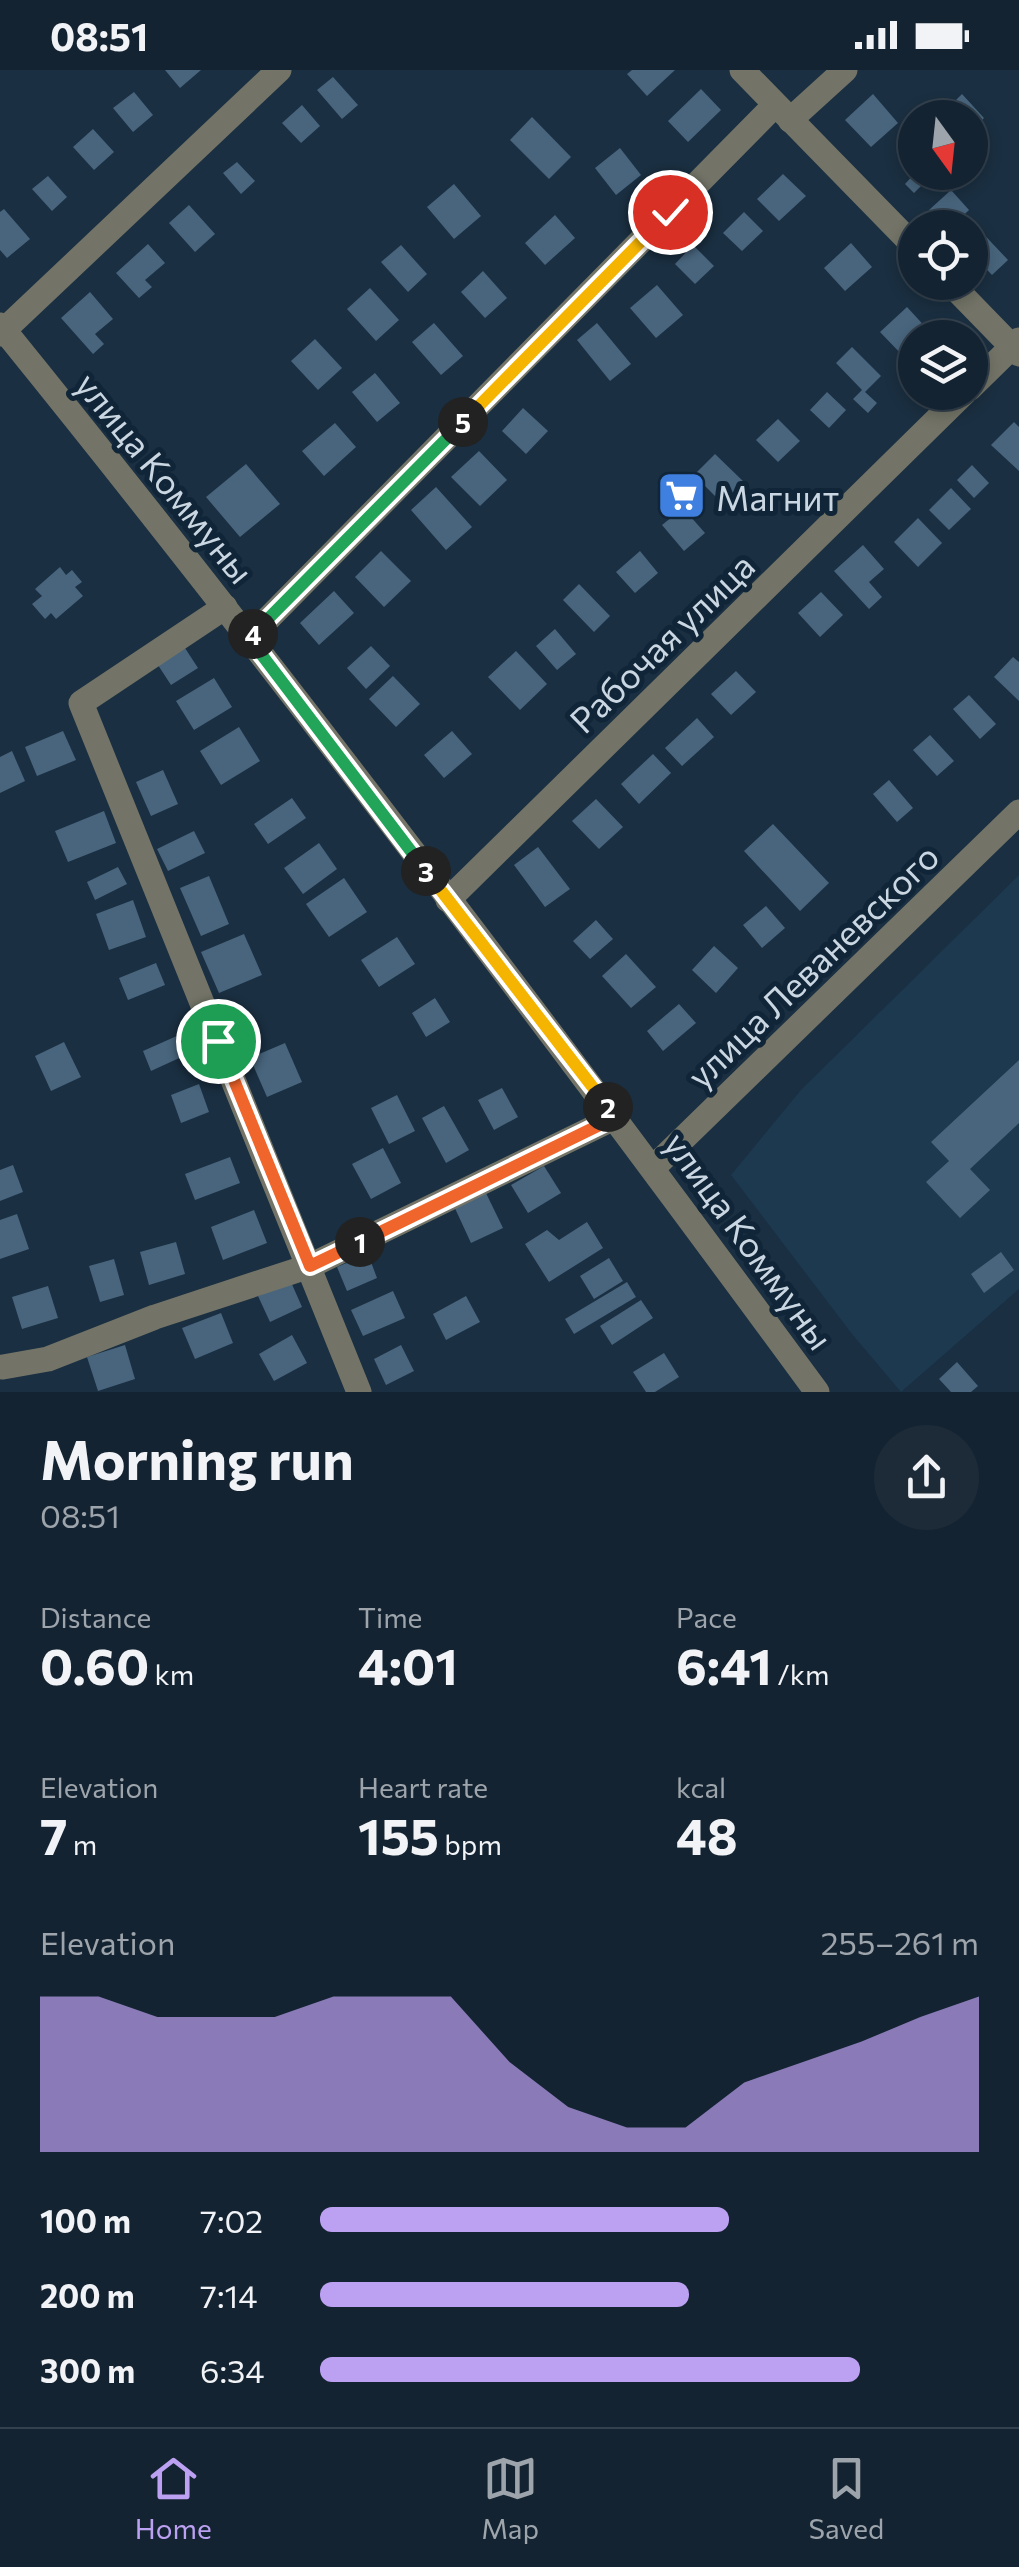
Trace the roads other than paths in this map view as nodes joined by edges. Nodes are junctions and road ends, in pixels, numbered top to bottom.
1 (279, 70) edge
2 (742, 70) edge
3 (844, 70) edge
4 (783, 112) junction
5 (898, 230) edge
6 (968, 300) edge
7 (1, 330) edge
8 (1017, 347) edge
9 (988, 372) edge
10 (948, 410) edge
11 (225, 607) junction
12 (249, 638) junction
13 (1019, 812) edge
14 (448, 900) junction
15 (616, 1117) junction
16 (654, 1168) junction
17 (310, 1266) junction
18 (1, 1362) edge
19 (12, 1392) edge
20 (360, 1392) edge
21 (817, 1392) edge

1 - 7 street
2 - 4 street
3 - 4 street
4 - 5 street
4 - 12 street
6 - 8 street
7 - 11 street, улица Коммуны
8 - 9 street, Рабочая улица
10 - 14 street, Рабочая улица
11 - 12 street, улица Коммуны
11 - 17 street
12 - 14 street, улица Коммуны
13 - 16 street, улица Леваневского
14 - 15 street, улица Коммуны
15 - 16 street, улица Коммуны
15 - 17 street
16 - 21 street, улица Коммуны
17 - 18 street
17 - 20 street
18 - 19 street

